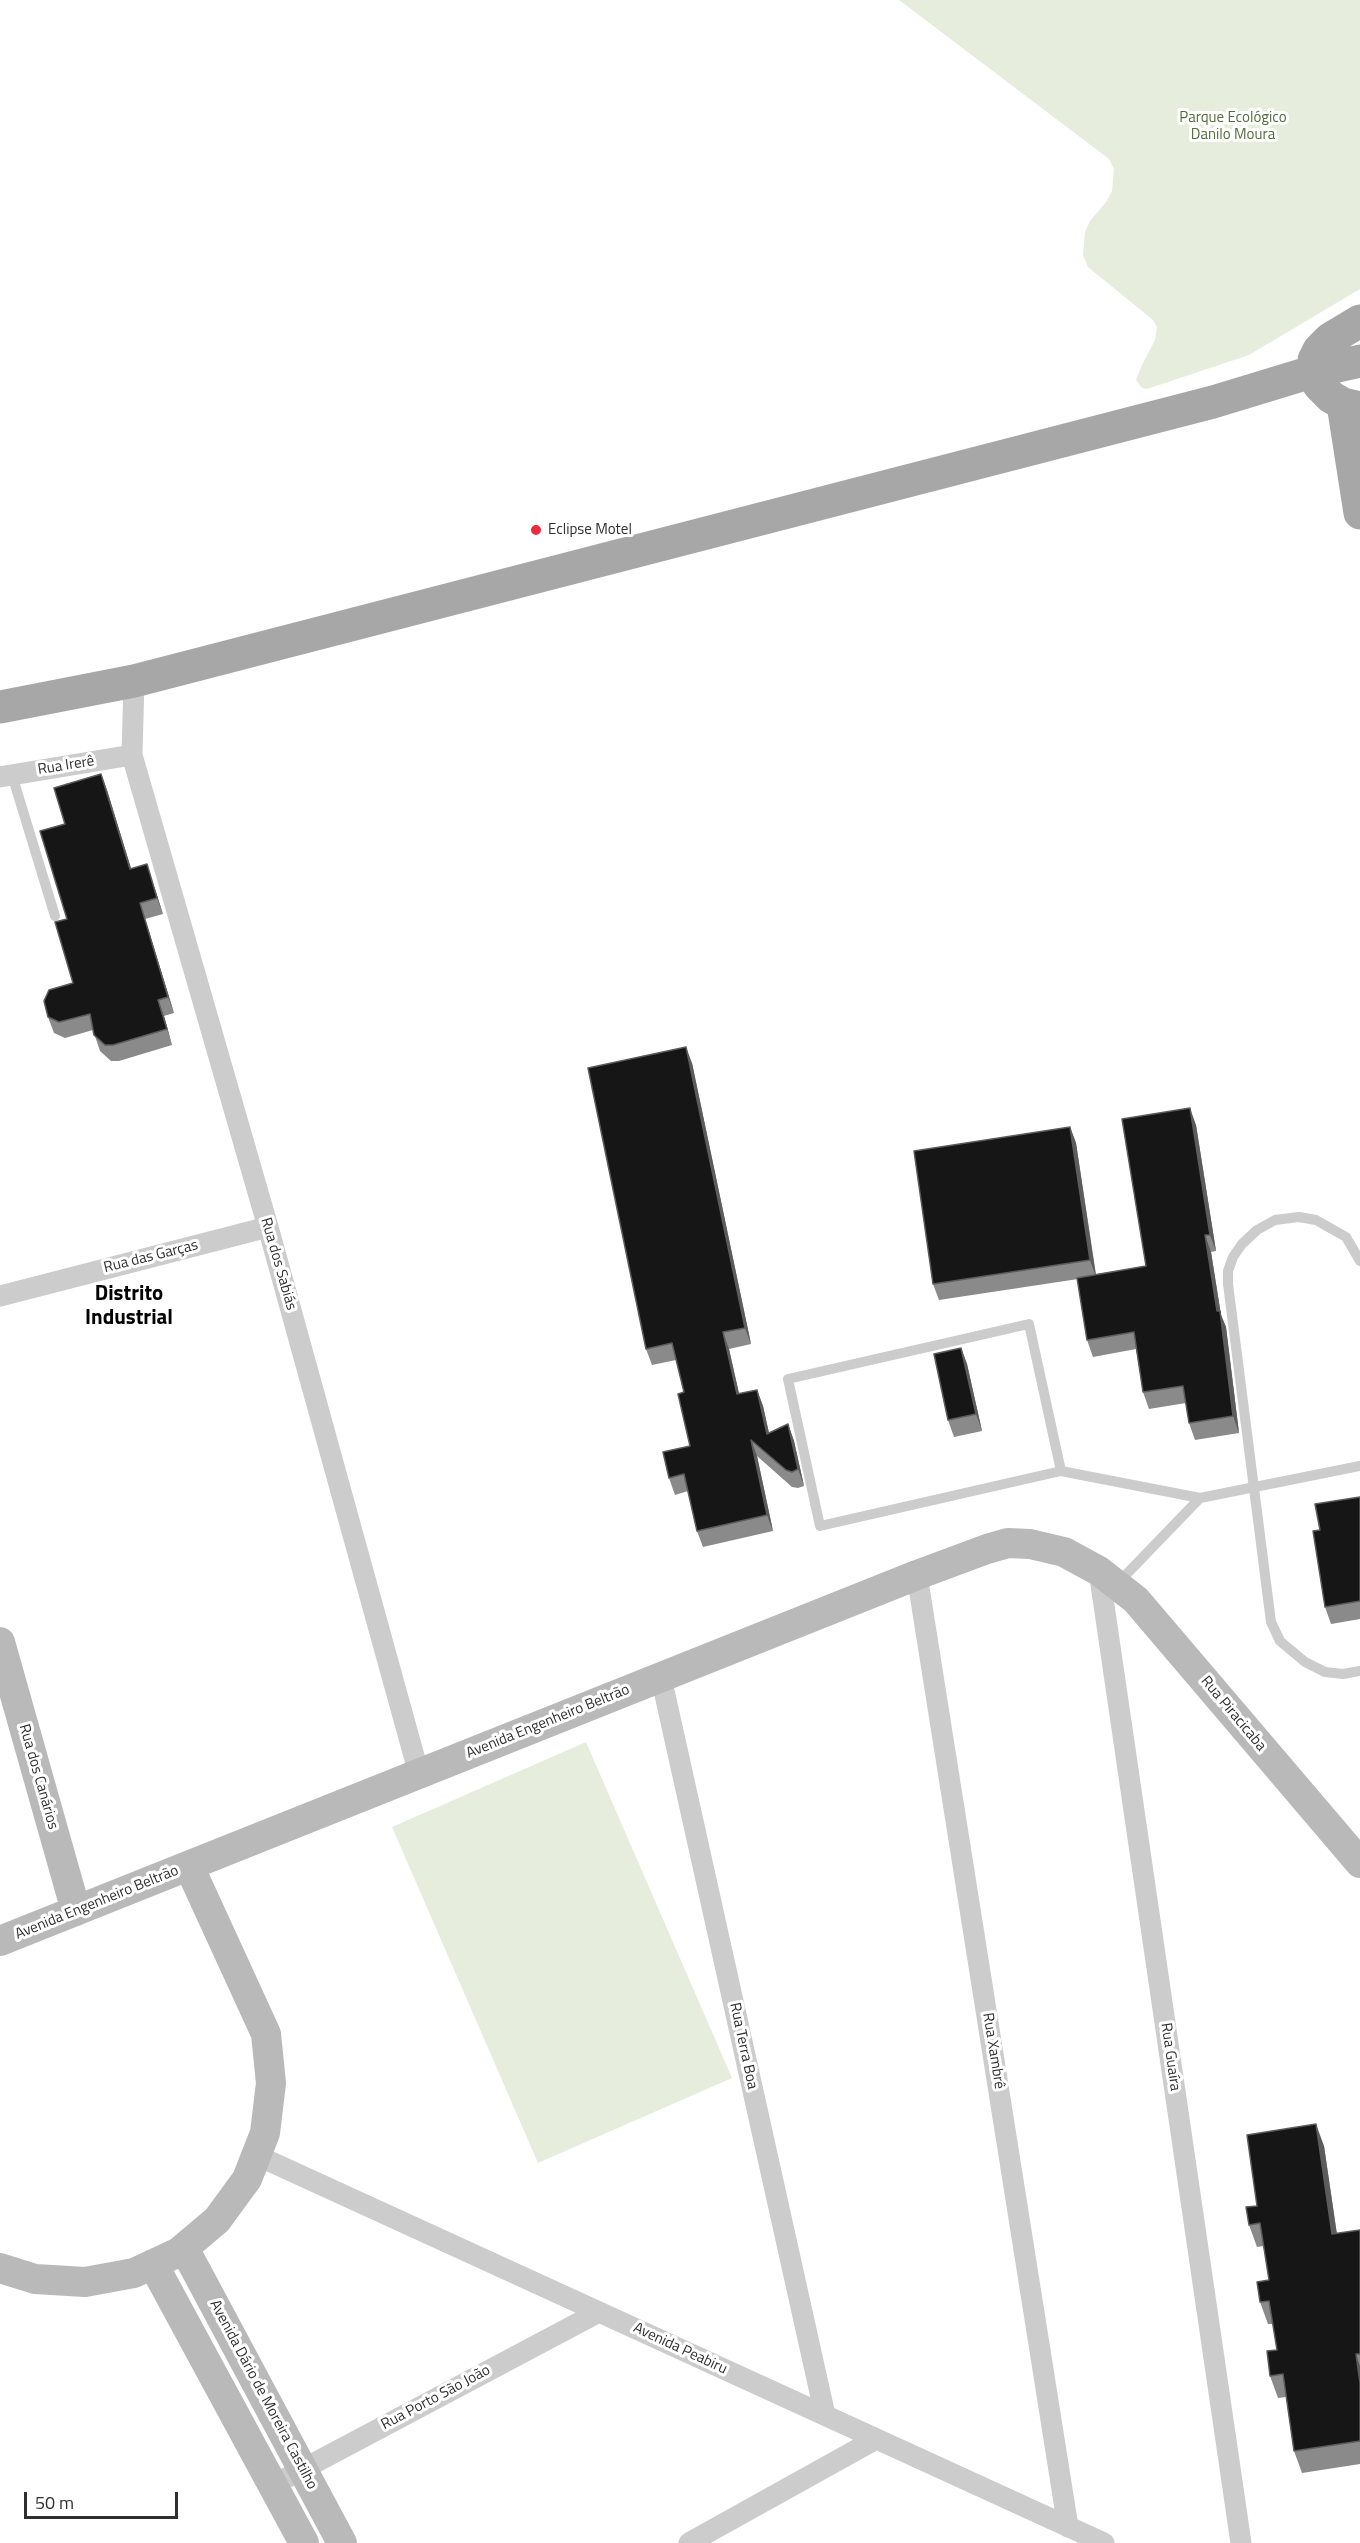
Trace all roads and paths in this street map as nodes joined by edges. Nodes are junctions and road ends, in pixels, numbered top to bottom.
1 (1360, 321) edge
2 (1330, 339) junction
3 (1360, 361) edge
4 (1337, 395) edge
5 (1213, 402) junction
6 (1360, 513) edge
7 (134, 681) junction
8 (0, 707) edge
9 (132, 755) junction
10 (6, 776) edge
11 (55, 916) dead end
12 (268, 1227) junction
13 (1360, 1261) edge
14 (0, 1296) edge
15 (1360, 1466) edge
16 (1061, 1471) junction
17 (1254, 1487) junction
18 (1200, 1498) junction
19 (917, 1575) junction
20 (1108, 1578) junction
21 (0, 1642) edge
22 (1360, 1671) edge
23 (662, 1677) junction
24 (419, 1774) junction
25 (1360, 1863) edge
26 (189, 1866) junction
27 (76, 1911) junction
28 (0, 1941) edge
29 (256, 2155) junction
30 (184, 2248) junction
31 (153, 2264) junction
32 (0, 2268) edge
33 (599, 2312) junction
34 (825, 2415) junction
35 (876, 2439) junction
36 (302, 2468) junction
37 (273, 2485) junction
38 (1068, 2527) junction
39 (304, 2543) edge
40 (342, 2543) edge
41 (689, 2543) edge
42 (1104, 2543) edge
43 (1241, 2543) edge

1 - 2 main road
2 - 4 main road
2 - 5 main road
3 - 4 main road
4 - 5 main road
4 - 6 main road
5 - 7 main road
7 - 8 main road
7 - 9 street, Rua dos Sabiás
9 - 10 street, Rua Irerê
9 - 12 street, Rua dos Sabiás
10 - 11 lane
12 - 14 street, Rua das Garças
12 - 24 street, Rua dos Sabiás
13 - 17 lane
15 - 17 lane
16 - 16 lane
16 - 18 lane
17 - 18 lane
17 - 22 lane
18 - 20 lane
19 - 20 street, Avenida Engenheiro Beltrão
19 - 23 street, Avenida Engenheiro Beltrão
19 - 38 street, Rua Xambrê
20 - 25 street, Rua Piracicaba
20 - 43 street, Rua Guaíra
21 - 27 street, Rua dos Canários
23 - 24 street, Avenida Engenheiro Beltrão
23 - 34 street, Rua Terra Boa
24 - 26 street, Avenida Engenheiro Beltrão
26 - 27 street, Avenida Engenheiro Beltrão
26 - 29 street
27 - 28 street, Avenida Engenheiro Beltrão
29 - 30 street
29 - 33 street, Avenida Peabiru
30 - 31 street
30 - 36 street, Avenida Dário de Moreira Castilho
31 - 32 street
31 - 37 street
33 - 34 street, Avenida Peabiru
33 - 36 street, Rua Porto São João
34 - 35 street, Avenida Peabiru
35 - 38 street, Avenida Peabiru
35 - 41 street
36 - 37 street, Rua Porto São João
36 - 40 street, Avenida Dário de Moreira Castilho
37 - 39 street
38 - 42 street, Avenida Peabiru

